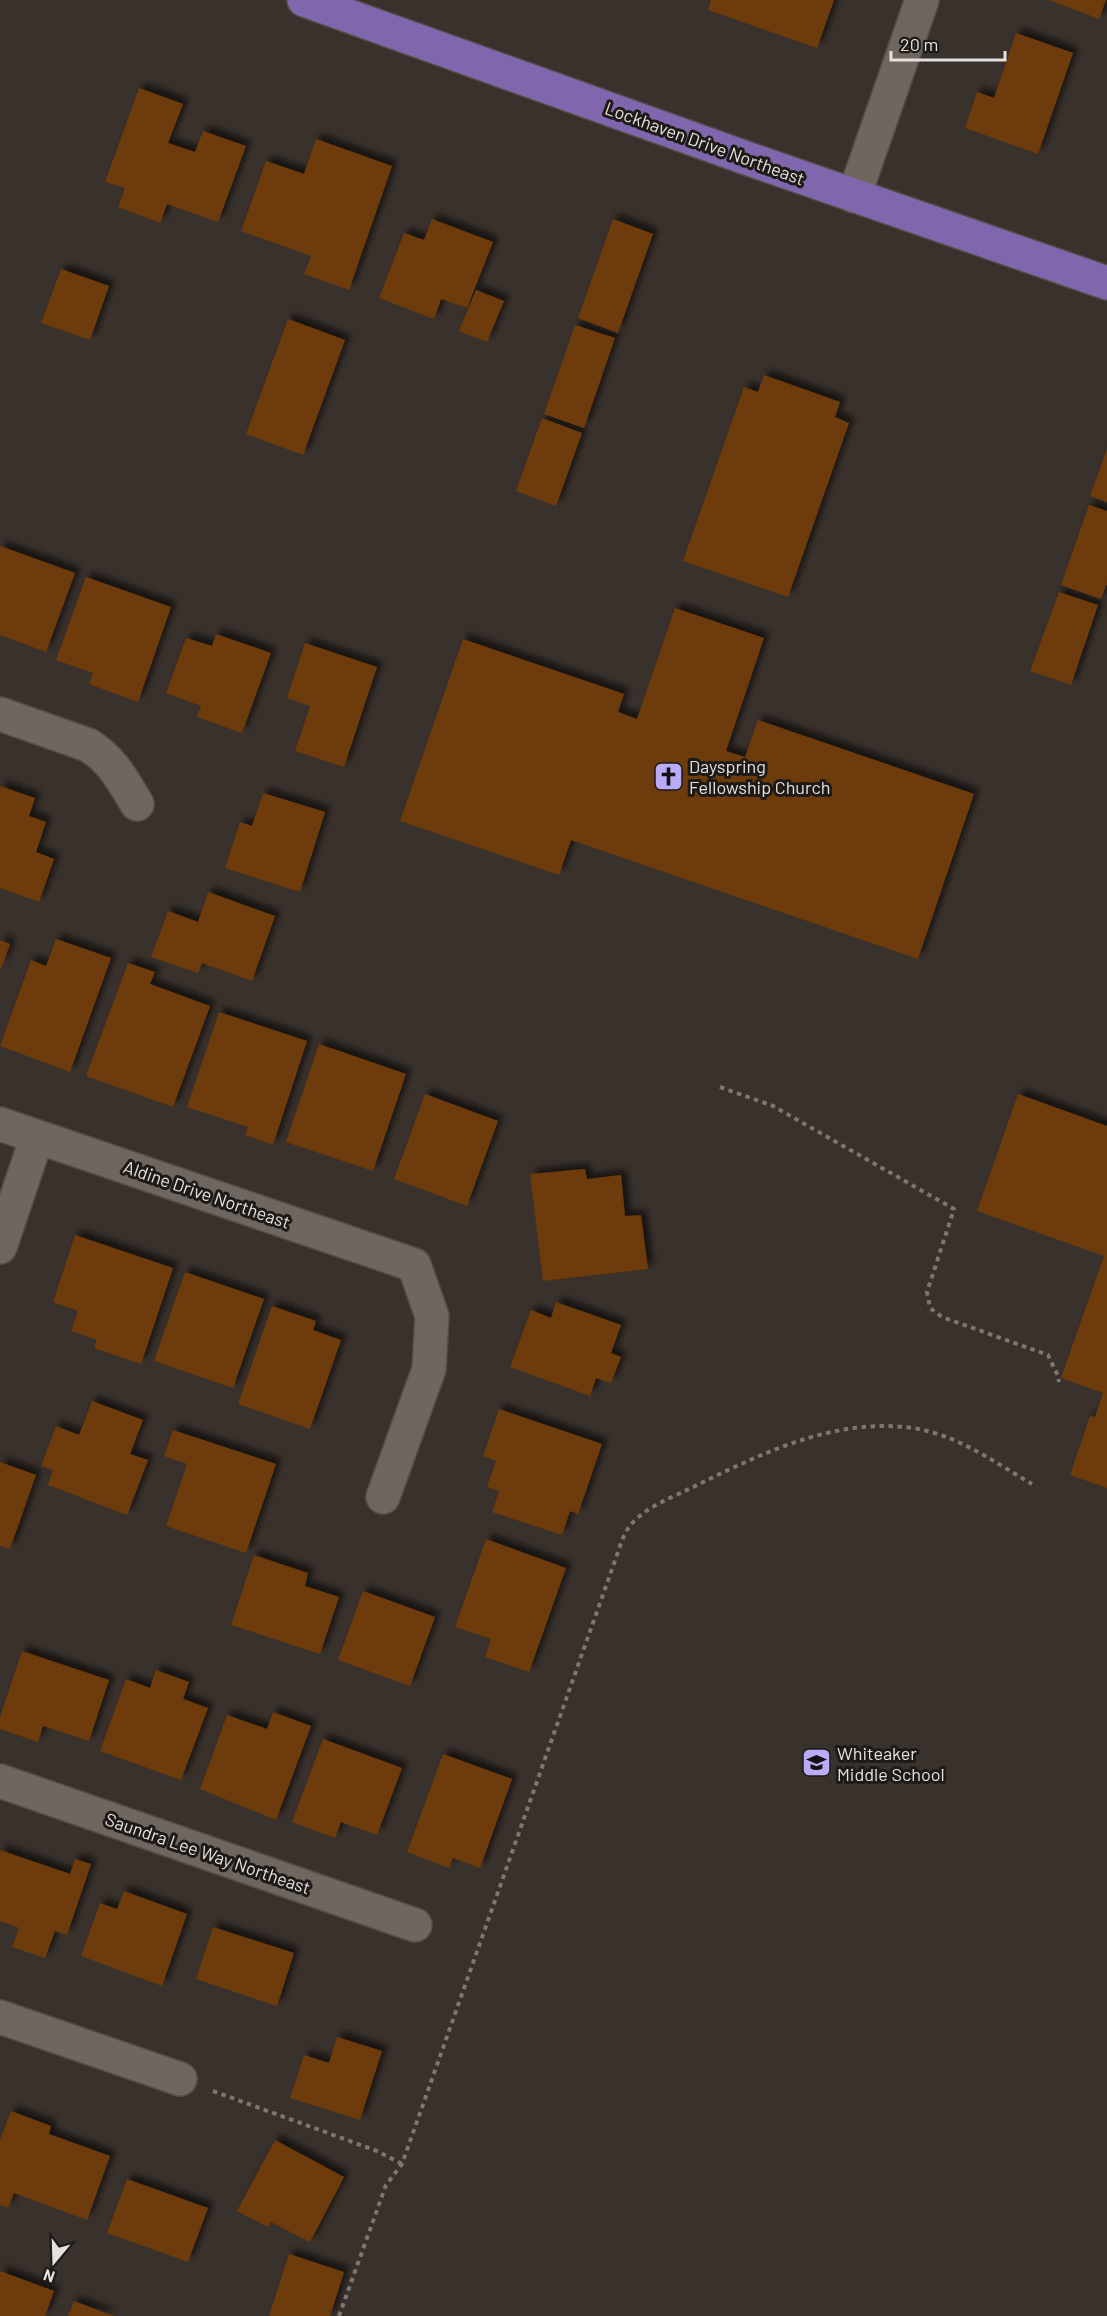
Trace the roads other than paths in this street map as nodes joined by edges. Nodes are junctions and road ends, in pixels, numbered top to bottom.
1 (304, 0) edge
2 (922, 0) edge
3 (854, 196) junction
4 (1107, 284) edge
5 (0, 714) edge
6 (137, 804) dead end
7 (0, 1124) edge
8 (37, 1137) junction
9 (0, 1247) edge
10 (383, 1497) dead end
11 (0, 1781) edge
12 (415, 1925) dead end
13 (0, 2017) edge
14 (180, 2079) road end

1 - 3 main road, Lockhaven Drive Northeast
2 - 3 street
3 - 4 main road, Lockhaven Drive Northeast
5 - 6 street
7 - 8 street, Aldine Drive Northeast
8 - 9 street
8 - 10 street, Aldine Drive Northeast
11 - 12 street, Saundra Lee Way Northeast
13 - 14 street

